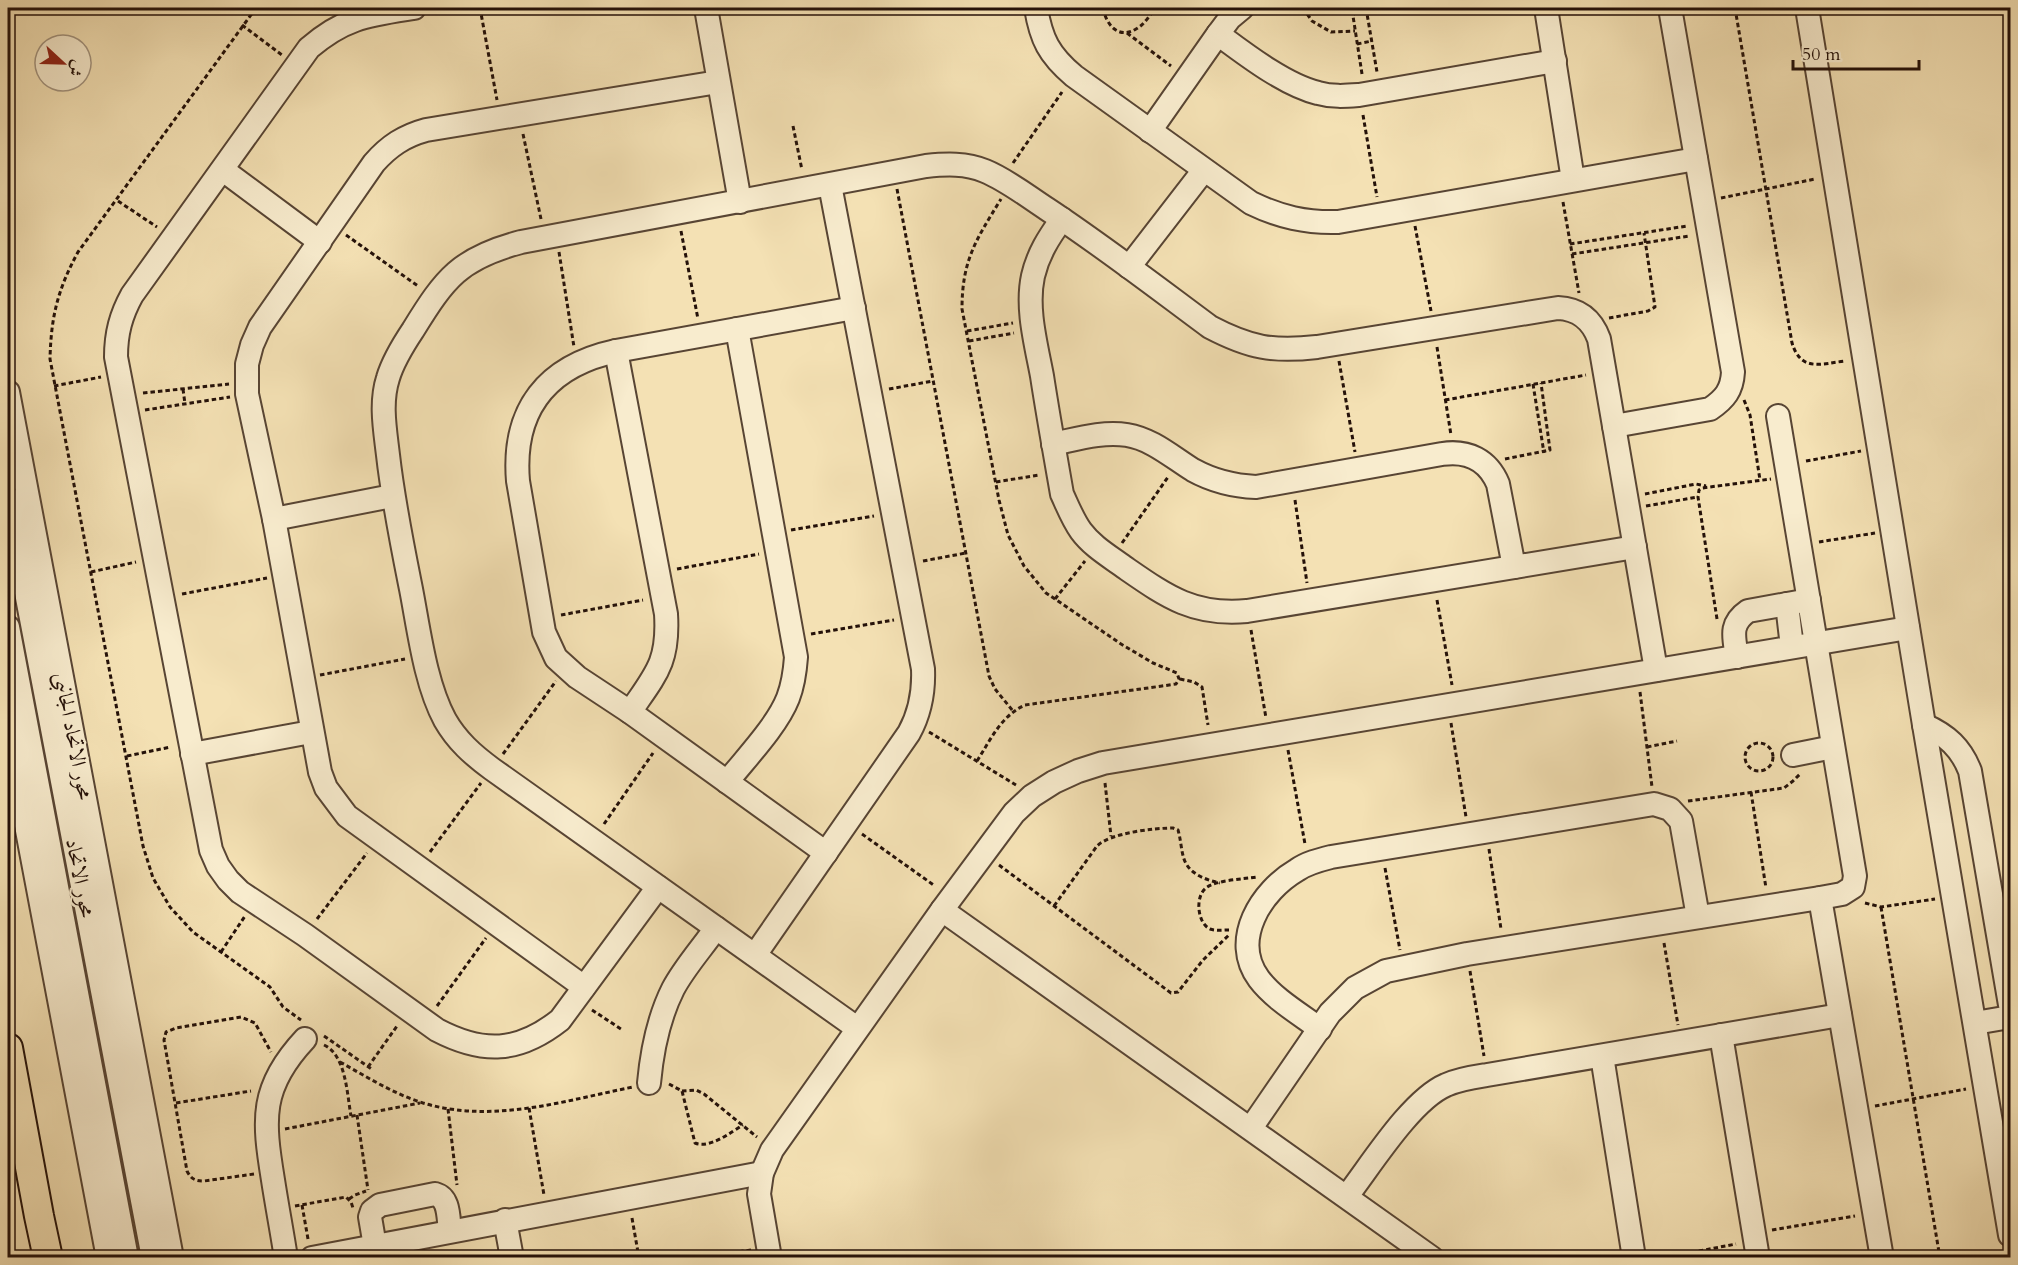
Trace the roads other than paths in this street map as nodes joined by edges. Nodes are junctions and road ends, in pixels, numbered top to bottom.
1 (414, 8) edge
2 (706, 8) edge
3 (1036, 8) edge
4 (1242, 8) edge
5 (1546, 8) edge
6 (1670, 8) edge
7 (1807, 8) edge
8 (1218, 34) junction
9 (1555, 61) junction
10 (718, 82) junction
11 (1150, 131) junction
12 (1696, 159) junction
13 (223, 170) junction
14 (1204, 170) junction
15 (1566, 181) junction
16 (831, 185) junction
17 (740, 202) junction
18 (1062, 219) junction
19 (326, 233) junction
20 (1130, 267) junction
21 (854, 308) junction
22 (737, 329) junction
23 (616, 351) junction
24 (8, 392) edge
25 (1778, 416) dead end
26 (1614, 426) junction
27 (1053, 444) junction
28 (392, 496) junction
29 (8, 498) edge
30 (274, 519) junction
31 (1635, 547) junction
32 (1514, 567) junction
33 (1798, 602) junction
34 (8, 627) edge
35 (1908, 628) junction
36 (1816, 644) junction
37 (1792, 647) junction
38 (1737, 657) junction
39 (1647, 672) junction
40 (630, 712) junction
41 (1924, 725) junction
42 (8, 730) edge
43 (312, 732) junction
44 (1833, 747) junction
45 (191, 748) junction
46 (1800, 753) road end
47 (727, 782) junction
48 (826, 853) junction
49 (658, 887) junction
50 (1820, 898) junction
51 (947, 903) junction
52 (1698, 917) junction
53 (716, 928) junction
54 (755, 954) junction
55 (580, 993) junction
56 (69, 1002) junction
57 (2010, 1005) edge
58 (1840, 1015) junction
59 (2010, 1017) edge
60 (1975, 1023) junction
61 (857, 1028) junction
62 (1320, 1029) junction
63 (1720, 1035) junction
64 (305, 1039) road end
65 (8, 1048) edge
66 (1602, 1056) junction
67 (649, 1083) road end
68 (1251, 1128) junction
69 (762, 1173) junction
70 (1347, 1197) junction
71 (505, 1220) junction
72 (450, 1231) junction
73 (2010, 1234) edge
74 (1756, 1244) edge
75 (376, 1251) edge
76 (311, 1252) edge
77 (769, 1252) edge
78 (48, 1257) edge
79 (108, 1257) edge
80 (127, 1257) edge
81 (153, 1257) edge
82 (172, 1257) edge
83 (286, 1257) edge
84 (512, 1257) edge
85 (1432, 1257) edge
86 (1634, 1257) edge
87 (1882, 1257) edge

1 - 13 street
2 - 10 street
3 - 11 street
4 - 8 street
5 - 9 street
6 - 12 street
7 - 35 street
8 - 9 street
8 - 11 street
9 - 15 street
10 - 17 street
10 - 19 street
11 - 14 street
12 - 15 street
12 - 26 street
13 - 19 street
13 - 45 street
14 - 15 street
14 - 20 street
16 - 17 street
16 - 18 street
16 - 21 street
17 - 28 street
18 - 20 street
18 - 27 street
19 - 30 street
20 - 26 street
21 - 22 street
21 - 48 street
22 - 23 street
22 - 47 street
23 - 40 street
23 - 40 street
24 - 82 street, محور الاتحاد الجانبى
25 - 33 street
26 - 31 street
27 - 32 street
27 - 32 street
28 - 30 street
28 - 49 street
29 - 81 street, محور الاتحاد
30 - 43 street
31 - 32 street
31 - 39 street
33 - 36 street
33 - 37 street
33 - 38 street
34 - 56 street, محور الاتحاد
35 - 36 street
35 - 41 street
36 - 37 street
36 - 44 street
37 - 38 street
38 - 39 street
39 - 51 street
40 - 47 street
41 - 57 street
41 - 60 street
42 - 56 street
43 - 45 street
43 - 55 street
44 - 46 street
44 - 50 street
45 - 55 street
47 - 48 street
48 - 54 street
49 - 53 street
49 - 55 street
50 - 52 street
50 - 58 street
51 - 61 street
51 - 68 street
52 - 62 street
52 - 62 street
53 - 54 street
53 - 67 street
54 - 61 street
56 - 79 street
56 - 80 street, محور الاتحاد
58 - 63 street
58 - 87 street
59 - 60 street
60 - 73 street
61 - 69 street
62 - 68 street
63 - 66 street
63 - 74 street
64 - 83 street
65 - 78 main road
66 - 70 street
66 - 86 street
68 - 70 street
69 - 71 street
69 - 77 street
70 - 85 street
71 - 72 street
71 - 84 street
72 - 75 street
72 - 75 street
75 - 76 street

